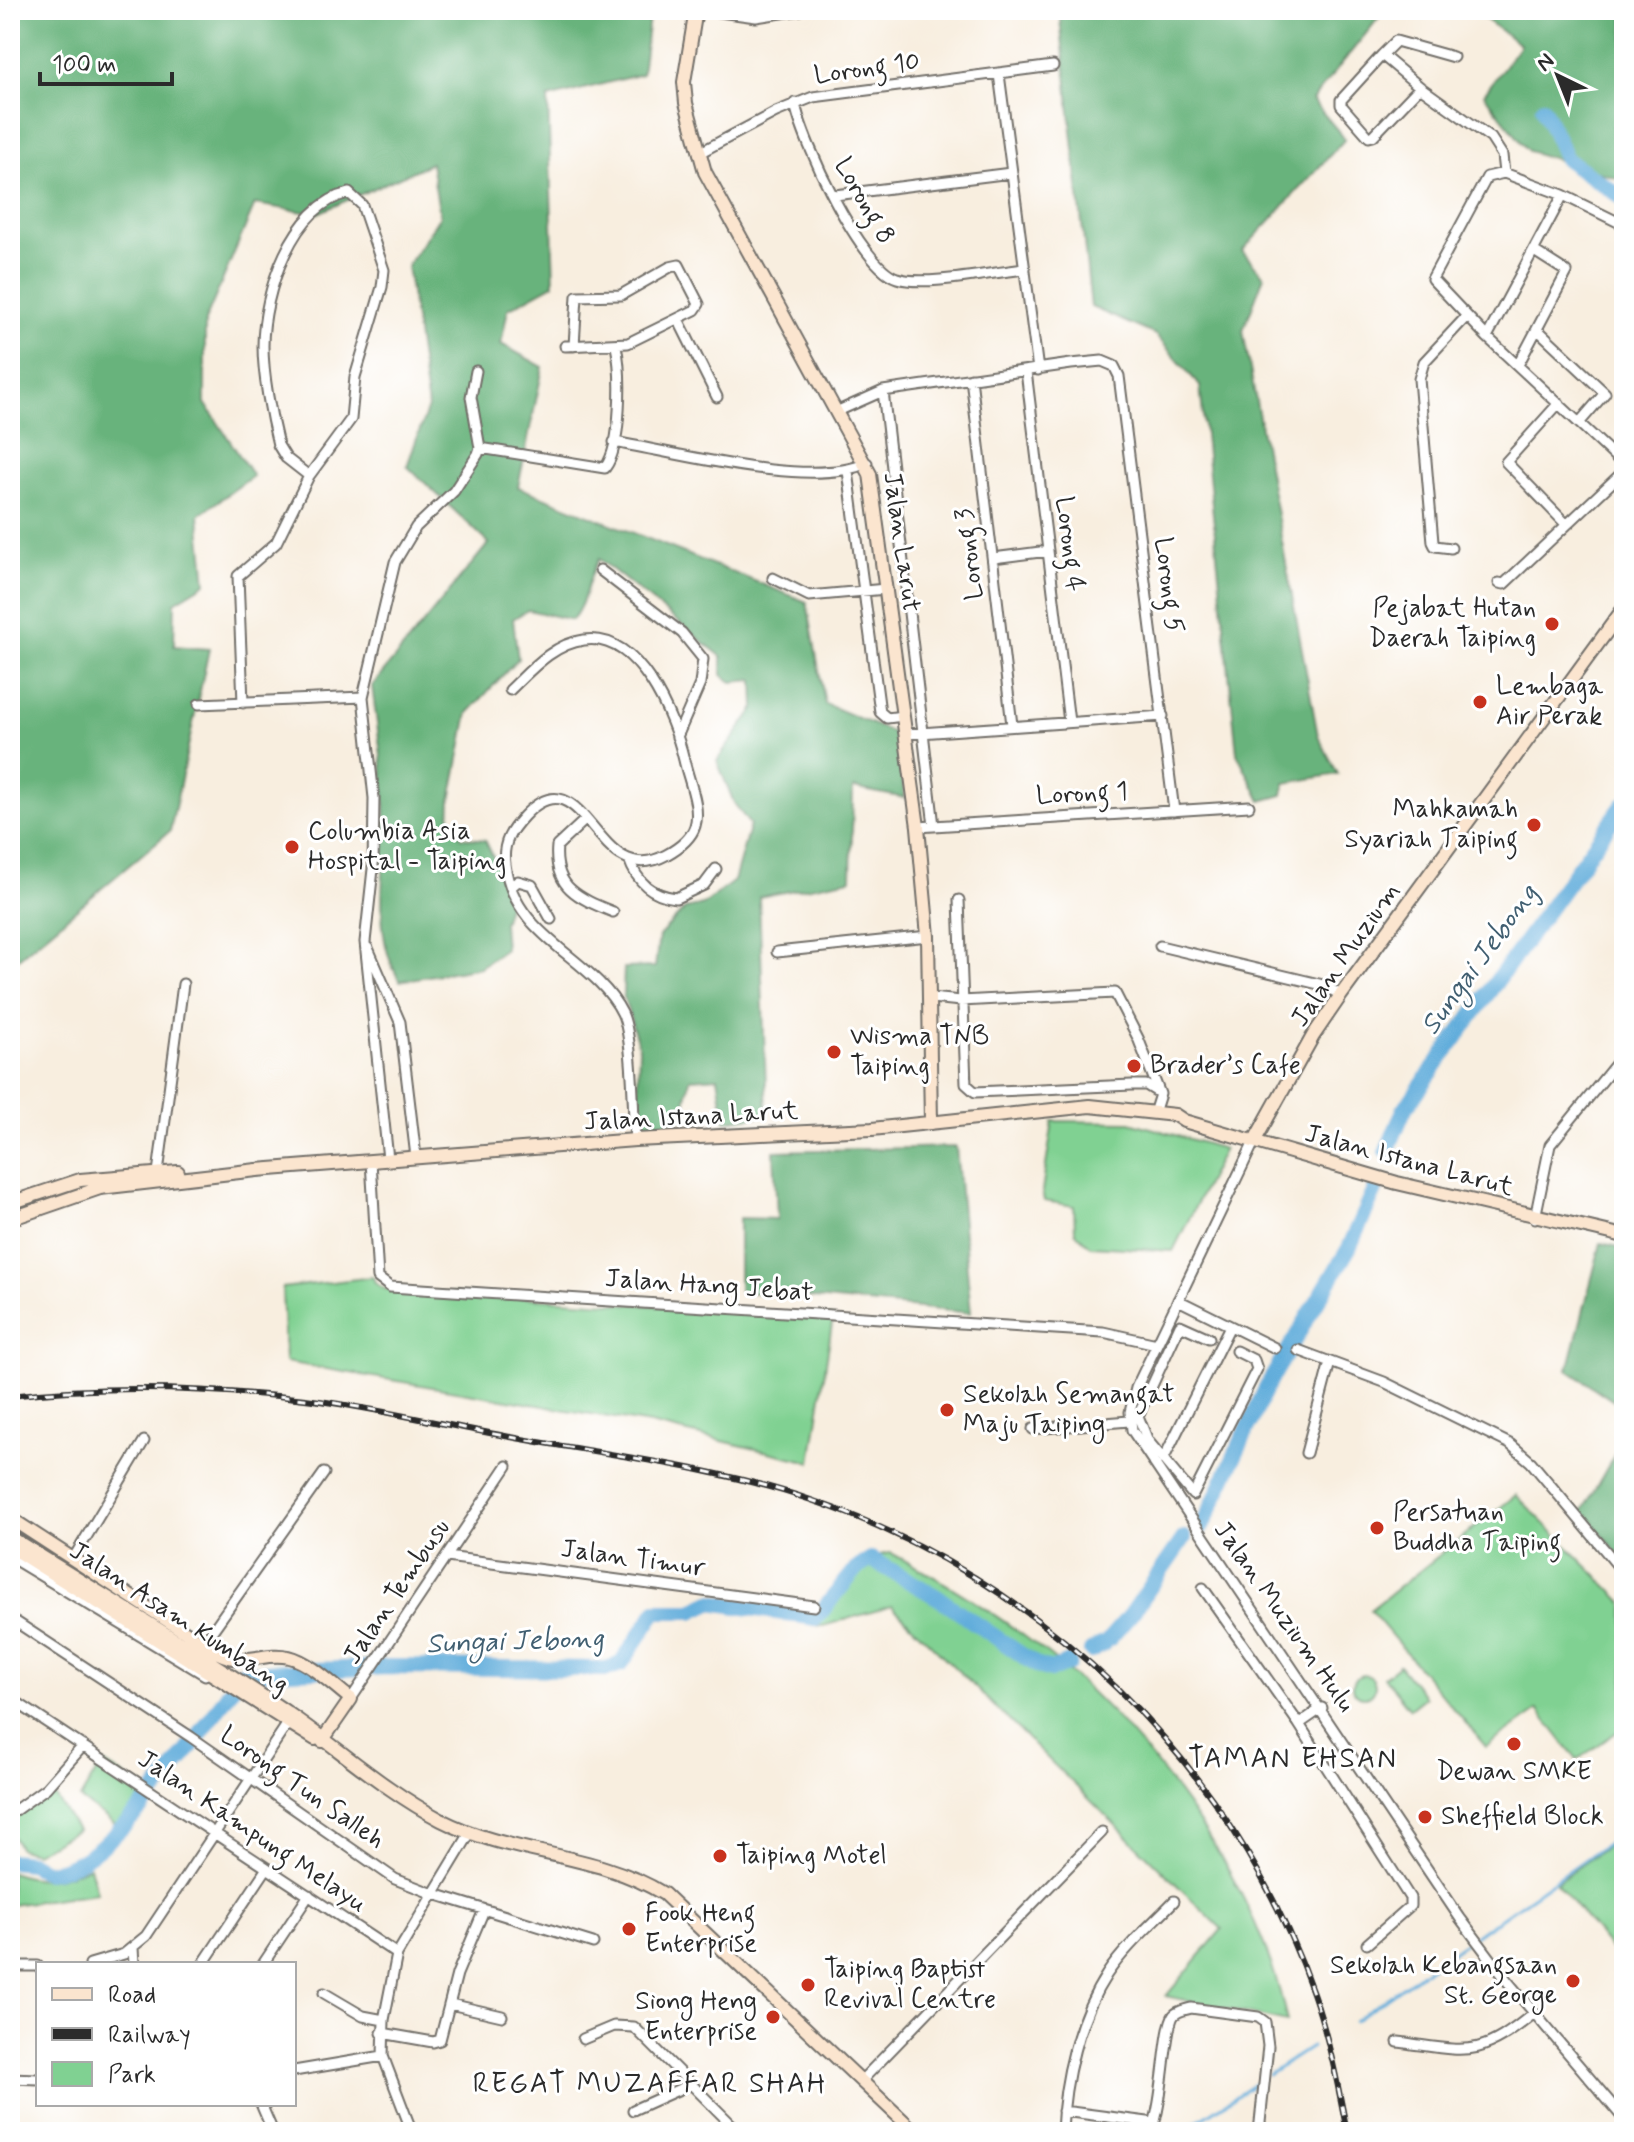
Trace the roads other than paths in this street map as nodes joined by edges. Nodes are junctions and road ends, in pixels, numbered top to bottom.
1 (696, 10) edge
2 (705, 10) edge
3 (801, 10) edge
4 (786, 11) edge
5 (1382, 55) junction
6 (1453, 57) dead end
7 (1053, 66) dead end
8 (999, 74) junction
9 (1420, 87) junction
10 (795, 103) junction
11 (699, 153) junction
12 (1011, 173) junction
13 (1500, 173) junction
14 (835, 195) junction
15 (1563, 195) junction
16 (1624, 225) edge
17 (1534, 251) junction
18 (1025, 269) junction
19 (1466, 317) junction
20 (678, 319) junction
21 (1537, 329) junction
22 (1487, 337) junction
23 (616, 346) junction
24 (1518, 365) junction
25 (1038, 370) junction
26 (476, 371) dead end
27 (1026, 371) junction
28 (971, 378) junction
29 (883, 391) junction
30 (717, 397) dead end
31 (1559, 403) junction
32 (838, 411) junction
33 (1580, 422) junction
34 (614, 442) junction
35 (480, 448) junction
36 (867, 463) junction
37 (1624, 468) edge
38 (848, 471) junction
39 (309, 476) junction
40 (1566, 524) junction
41 (1451, 548) dead end
42 (1048, 551) junction
43 (993, 558) junction
44 (600, 570) dead end
45 (773, 578) dead end
46 (1499, 583) dead end
47 (886, 589) junction
48 (864, 590) junction
49 (1624, 608) edge
50 (510, 690) dead end
51 (363, 697) junction
52 (243, 703) junction
53 (199, 704) dead end
54 (903, 716) junction
55 (1163, 716) junction
56 (1069, 722) junction
57 (1012, 725) junction
58 (925, 731) junction
59 (906, 734) junction
60 (677, 737) junction
61 (1249, 806) dead end
62 (1174, 811) junction
63 (586, 819) junction
64 (934, 826) junction
65 (918, 827) junction
66 (629, 859) junction
67 (716, 869) dead end
68 (511, 887) junction
69 (959, 900) dead end
70 (613, 912) dead end
71 (551, 919) dead end
72 (928, 936) junction
73 (365, 942) junction
74 (1160, 946) dead end
75 (777, 952) dead end
76 (183, 984) dead end
77 (1341, 995) junction
78 (931, 998) junction
79 (961, 1001) junction
80 (1624, 1054) edge
81 (1159, 1093) junction
82 (1127, 1108) junction
83 (1155, 1110) junction
84 (1184, 1121) junction
85 (931, 1123) junction
86 (635, 1140) junction
87 (1255, 1140) junction
88 (416, 1157) junction
89 (388, 1159) junction
90 (371, 1161) junction
91 (257, 1170) junction
92 (158, 1173) junction
93 (10, 1203) edge
94 (57, 1203) junction
95 (1535, 1218) junction
96 (10, 1219) edge
97 (10, 1226) edge
98 (1624, 1236) edge
99 (1178, 1300) junction
100 (1230, 1326) junction
101 (1209, 1338) dead end
102 (1157, 1344) junction
103 (1275, 1348) dead end
104 (1298, 1350) dead end
105 (1236, 1351) dead end
106 (1330, 1362) junction
107 (1129, 1421) junction
108 (1033, 1429) dead end
109 (144, 1441) dead end
110 (1306, 1453) dead end
111 (1163, 1460) junction
112 (507, 1466) dead end
113 (324, 1473) dead end
114 (10, 1518) edge
115 (10, 1537) edge
116 (10, 1547) edge
117 (10, 1557) edge
118 (447, 1557) junction
119 (73, 1559) junction
120 (1624, 1573) edge
121 (1203, 1588) dead end
122 (814, 1606) dead end
123 (10, 1618) edge
124 (203, 1644) junction
125 (182, 1650) junction
126 (221, 1677) junction
127 (10, 1698) edge
128 (351, 1699) junction
129 (1322, 1708) junction
130 (289, 1721) junction
131 (1299, 1724) junction
132 (322, 1741) junction
133 (83, 1746) junction
134 (250, 1779) junction
135 (10, 1814) edge
136 (213, 1832) junction
137 (1102, 1832) dead end
138 (470, 1833) junction
139 (267, 1868) junction
140 (431, 1893) junction
141 (309, 1895) junction
142 (1174, 1901) dead end
143 (484, 1910) junction
144 (593, 1943) dead end
145 (1367, 1944) dead end
146 (133, 1948) junction
147 (397, 1954) junction
148 (103, 1962) edge
149 (134, 1962) edge
150 (204, 1962) edge
151 (264, 1962) edge
152 (10, 1966) edge
153 (36, 1966) edge
154 (324, 1993) dead end
155 (450, 2004) junction
156 (1534, 2013) junction
157 (502, 2016) dead end
158 (384, 2020) junction
159 (382, 2033) junction
160 (583, 2039) dead end
161 (1398, 2042) dead end
162 (383, 2056) junction
163 (296, 2071) edge
164 (10, 2078) edge
165 (36, 2079) edge
166 (861, 2081) junction
167 (691, 2084) junction
168 (262, 2106) edge
169 (633, 2110) dead end
170 (1063, 2111) junction
171 (1624, 2119) edge
172 (1153, 2127) edge
173 (273, 2132) edge
174 (412, 2132) edge
175 (739, 2132) edge
176 (915, 2132) edge
177 (1062, 2132) edge
178 (1259, 2132) edge

1 - 11 main road, Jalan Larut
2 - 4 street
3 - 4 street
5 - 6 street
5 - 9 street
5 - 9 street
7 - 8 street, Lorong 10
8 - 10 street, Lorong 10
8 - 12 street
9 - 13 street
10 - 11 street, Lorong 10
10 - 14 street, Lorong 8
11 - 32 main road, Jalan Larut
12 - 14 street
12 - 18 street
13 - 15 street
13 - 19 street
14 - 18 street, Lorong 8
15 - 16 street
15 - 17 street
17 - 21 street
17 - 22 street
18 - 25 street
19 - 22 street
19 - 41 street
20 - 23 street
20 - 23 street
20 - 30 street
21 - 24 street
21 - 33 street
22 - 24 street
23 - 34 street
24 - 31 street
25 - 27 street
25 - 55 street, Lorong 5
26 - 35 street
27 - 28 street
27 - 42 street, Lorong 4
28 - 29 street
28 - 43 street, Lorong 3
29 - 32 street
29 - 58 street, Jalan Larut
31 - 33 street
31 - 40 street
32 - 36 main road, Jalan Larut
33 - 37 street
34 - 35 street
34 - 38 street
35 - 51 street
36 - 38 street
36 - 47 main road, Jalan Larut
37 - 40 street
38 - 48 street
39 - 39 street
39 - 52 street
40 - 46 street
42 - 43 street
42 - 56 street, Lorong 4
43 - 57 street, Lorong 3
44 - 60 street
45 - 48 street
47 - 48 street
47 - 54 main road, Jalan Larut
48 - 54 street
49 - 77 main road, Jalan Muzium
50 - 60 street
51 - 52 street
51 - 73 street
52 - 53 street
54 - 59 main road, Jalan Larut
55 - 56 street
55 - 62 street, Lorong 5
56 - 57 street
57 - 58 street
58 - 59 street
58 - 64 street, Jalan Larut
59 - 65 main road, Jalan Larut
60 - 66 street
61 - 62 street, Lorong 1
62 - 64 street, Lorong 1
63 - 66 street
63 - 68 street
63 - 70 street
64 - 65 street, Lorong 1
65 - 72 main road, Jalan Larut
66 - 67 street
68 - 71 street
68 - 86 street
69 - 79 street
72 - 75 street
72 - 78 main road, Jalan Larut
73 - 88 street
73 - 89 street
74 - 77 street
76 - 92 street
77 - 87 main road, Jalan Muzium
78 - 79 street
78 - 85 main road, Jalan Larut
79 - 81 street
79 - 81 street
80 - 95 street
81 - 83 street
82 - 83 main road, Jalan Istana Larut
82 - 84 main road, Jalan Istana Larut
82 - 85 main road, Jalan Istana Larut
83 - 84 main road, Jalan Istana Larut
84 - 87 main road, Jalan Istana Larut
85 - 86 main road, Jalan Istana Larut
86 - 88 main road, Jalan Istana Larut
87 - 95 main road, Jalan Istana Larut
87 - 99 street
88 - 89 main road, Jalan Istana Larut
89 - 90 main road, Jalan Istana Larut
90 - 91 main road, Jalan Istana Larut
90 - 102 street, Jalan Hang Jebat
91 - 92 main road, Jalan Istana Larut
91 - 94 main road, Jalan Istana Larut
92 - 93 main road, Jalan Istana Larut
94 - 96 main road, Jalan Istana Larut
94 - 97 main road, Jalan Istana Larut
95 - 98 main road, Jalan Istana Larut
99 - 100 street
99 - 102 street
100 - 103 street
100 - 111 street
101 - 111 street
102 - 107 street
104 - 106 street
105 - 111 street
106 - 110 street
106 - 120 street
107 - 108 street
107 - 129 street, Jalan Muzium Hulu
109 - 119 street
112 - 118 street, Jalan Tembusu
113 - 124 street
114 - 119 main road, Jalan Asam Kumbang
115 - 125 main road, Jalan Asam Kumbang
116 - 125 main road, Jalan Asam Kumbang
117 - 126 street, Jalan Asam Kumbang
118 - 122 street, Jalan Timur
118 - 128 street, Jalan Tembusu
119 - 124 main road, Jalan Asam Kumbang
121 - 131 street
123 - 134 street, Lorong Tun Salleh
124 - 128 main road, Jalan Asam Kumbang
125 - 126 main road, Jalan Asam Kumbang
126 - 130 main road, Jalan Asam Kumbang
127 - 133 street, Jalan Kampung Melayu
128 - 132 main road, Jalan Tembusu
129 - 131 street
129 - 156 street, Jalan Muzium Hulu
130 - 132 main road, Jalan Asam Kumbang
130 - 134 street
131 - 145 street
132 - 138 main road, Jalan Asam Kumbang
133 - 135 street
133 - 136 street, Jalan Kampung Melayu
134 - 136 street
134 - 140 street, Lorong Tun Salleh
136 - 139 street, Jalan Kampung Melayu
136 - 146 street
137 - 166 street
138 - 140 street
138 - 166 main road, Jalan Asam Kumbang
139 - 141 street, Jalan Kampung Melayu
139 - 150 street
140 - 143 street, Lorong Tun Salleh
140 - 147 street
141 - 147 street, Jalan Kampung Melayu
141 - 151 street
142 - 170 street
143 - 144 street, Lorong Tun Salleh
143 - 155 street
146 - 148 street
146 - 149 street
147 - 158 street
152 - 153 street
154 - 158 street
155 - 157 street
155 - 159 street
156 - 161 street
156 - 171 street, Jalan Muzium Hulu
158 - 159 street
159 - 162 street
160 - 167 street
162 - 163 street
162 - 174 street
164 - 165 street
166 - 176 main road, Jalan Asam Kumbang
167 - 169 street
167 - 175 street
168 - 173 street
170 - 172 street
170 - 177 street
172 - 178 street

